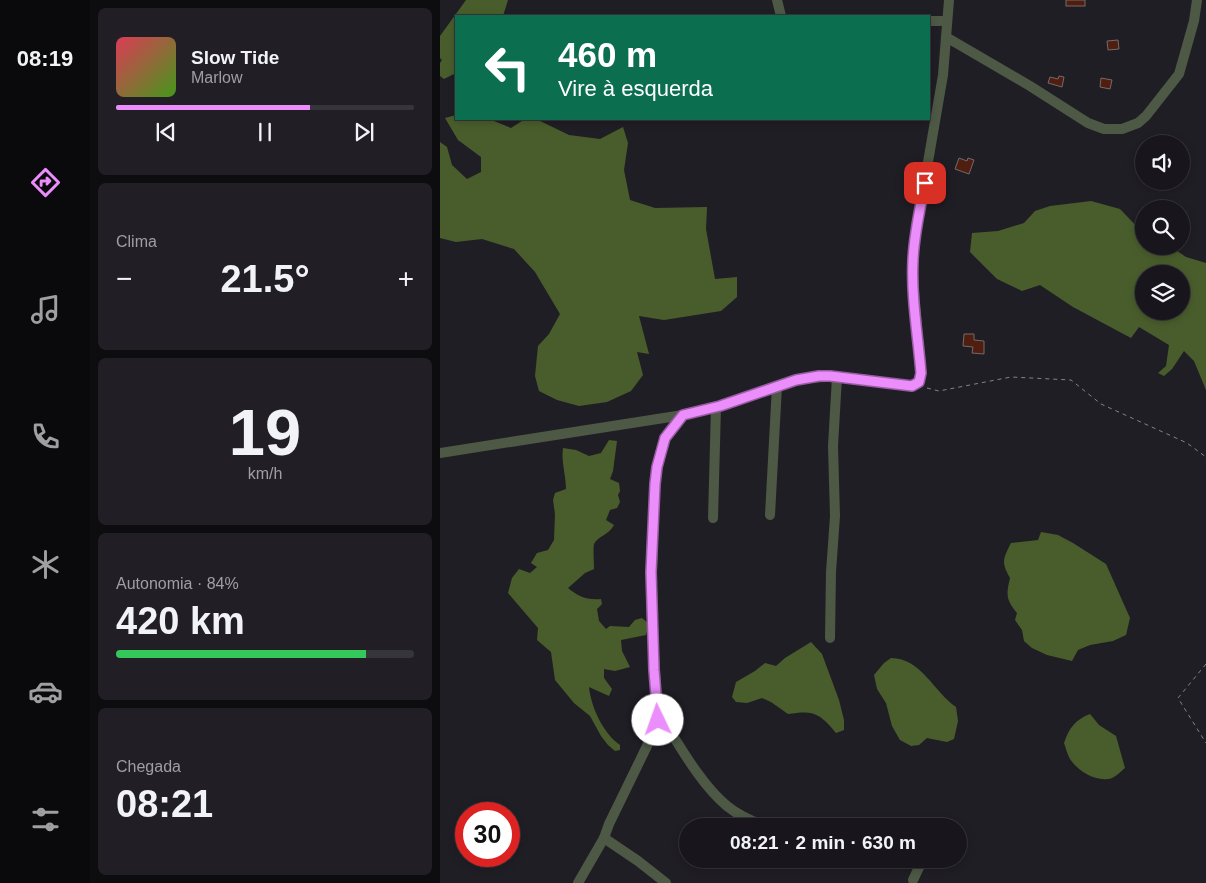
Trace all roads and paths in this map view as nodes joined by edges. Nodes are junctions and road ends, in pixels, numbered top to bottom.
1 (777, 0) edge
2 (949, 0) edge
3 (1197, 0) edge
4 (781, 15) edge
5 (930, 21) edge
6 (947, 21) junction
7 (946, 37) junction
8 (837, 377) junction
9 (916, 384) junction
10 (777, 386) junction
11 (716, 407) junction
12 (683, 415) junction
13 (440, 453) edge
14 (1206, 457) edge
15 (770, 514) dead end
16 (713, 518) dead end
17 (830, 638) dead end
18 (1206, 664) edge
19 (658, 712) junction
20 (1206, 743) edge
21 (747, 818) edge
22 (604, 838) junction
23 (912, 868) dead end
24 (919, 868) edge
25 (913, 882) edge
26 (578, 883) edge
27 (666, 883) edge

1 - 4 street
2 - 6 street
3 - 7 street
5 - 6 street
6 - 7 street
7 - 9 street
8 - 9 street
8 - 10 street
8 - 17 street
9 - 14 path
10 - 11 street
10 - 15 street
11 - 12 street
11 - 16 street
12 - 13 street
12 - 19 street
18 - 20 path
19 - 21 street
19 - 22 street
22 - 26 street
22 - 27 street
23 - 25 street
24 - 25 street

